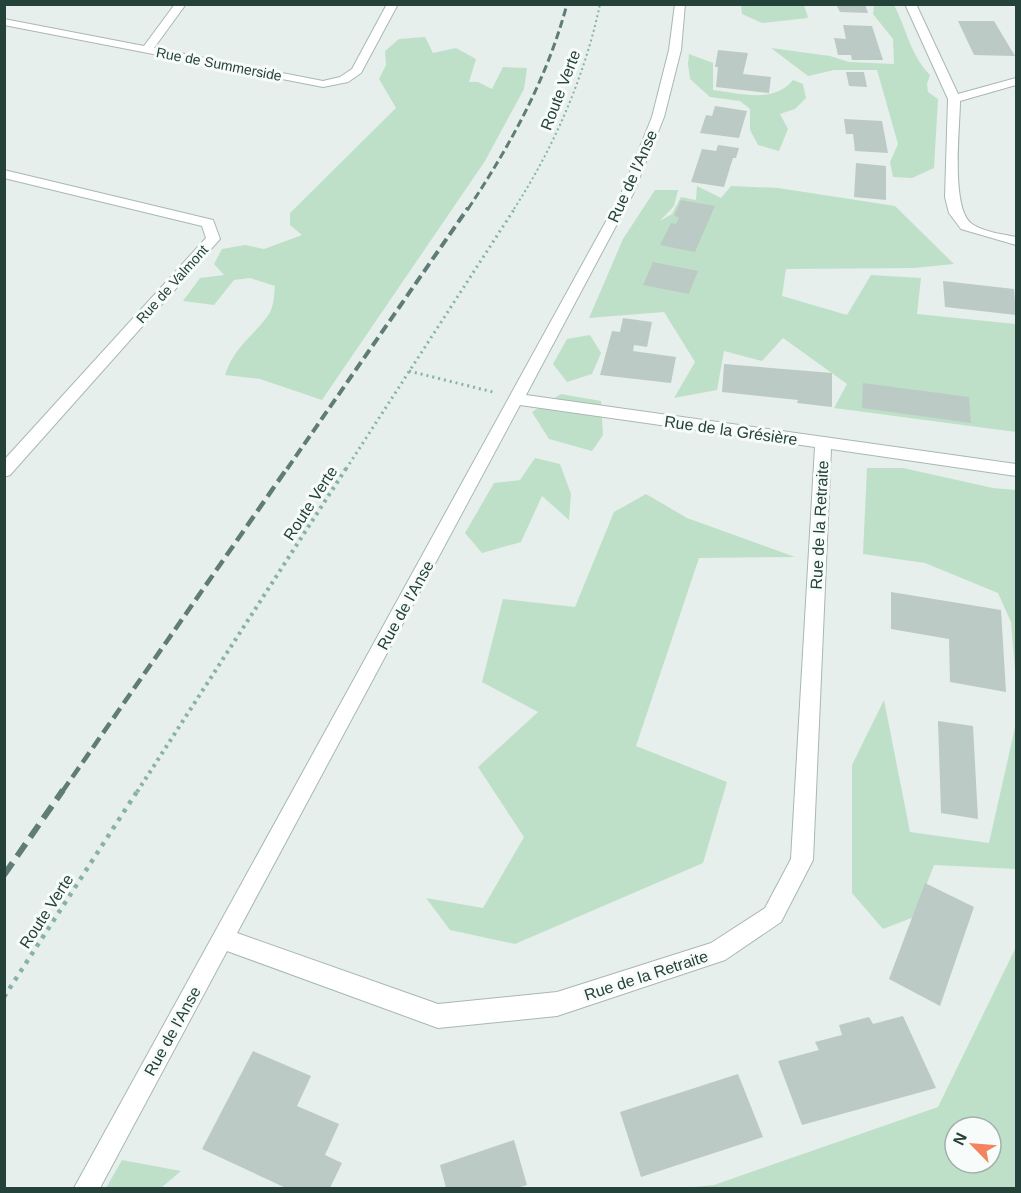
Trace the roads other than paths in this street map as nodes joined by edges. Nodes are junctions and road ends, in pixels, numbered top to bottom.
1 (182, 4) edge
2 (393, 4) edge
3 (680, 4) edge
4 (910, 4) edge
5 (4, 22) edge
6 (147, 50) junction
7 (1017, 81) edge
8 (954, 99) junction
9 (5, 175) edge
10 (1017, 241) edge
11 (518, 399) junction
12 (823, 443) junction
13 (4, 471) edge
14 (1017, 471) edge
15 (223, 939) junction
16 (86, 1188) edge

1 - 6 street
2 - 6 street, Rue de Summerside
3 - 11 street, Rue de l'Anse
4 - 8 street
5 - 6 street, Rue de Summerside
7 - 8 street
8 - 10 street
9 - 13 street, Rue de Valmont
11 - 12 street, Rue de la Grésière
11 - 15 street, Rue de l'Anse
12 - 14 street, Rue de la Grésière
12 - 15 street, Rue de la Retraite
15 - 16 street, Rue de l'Anse

